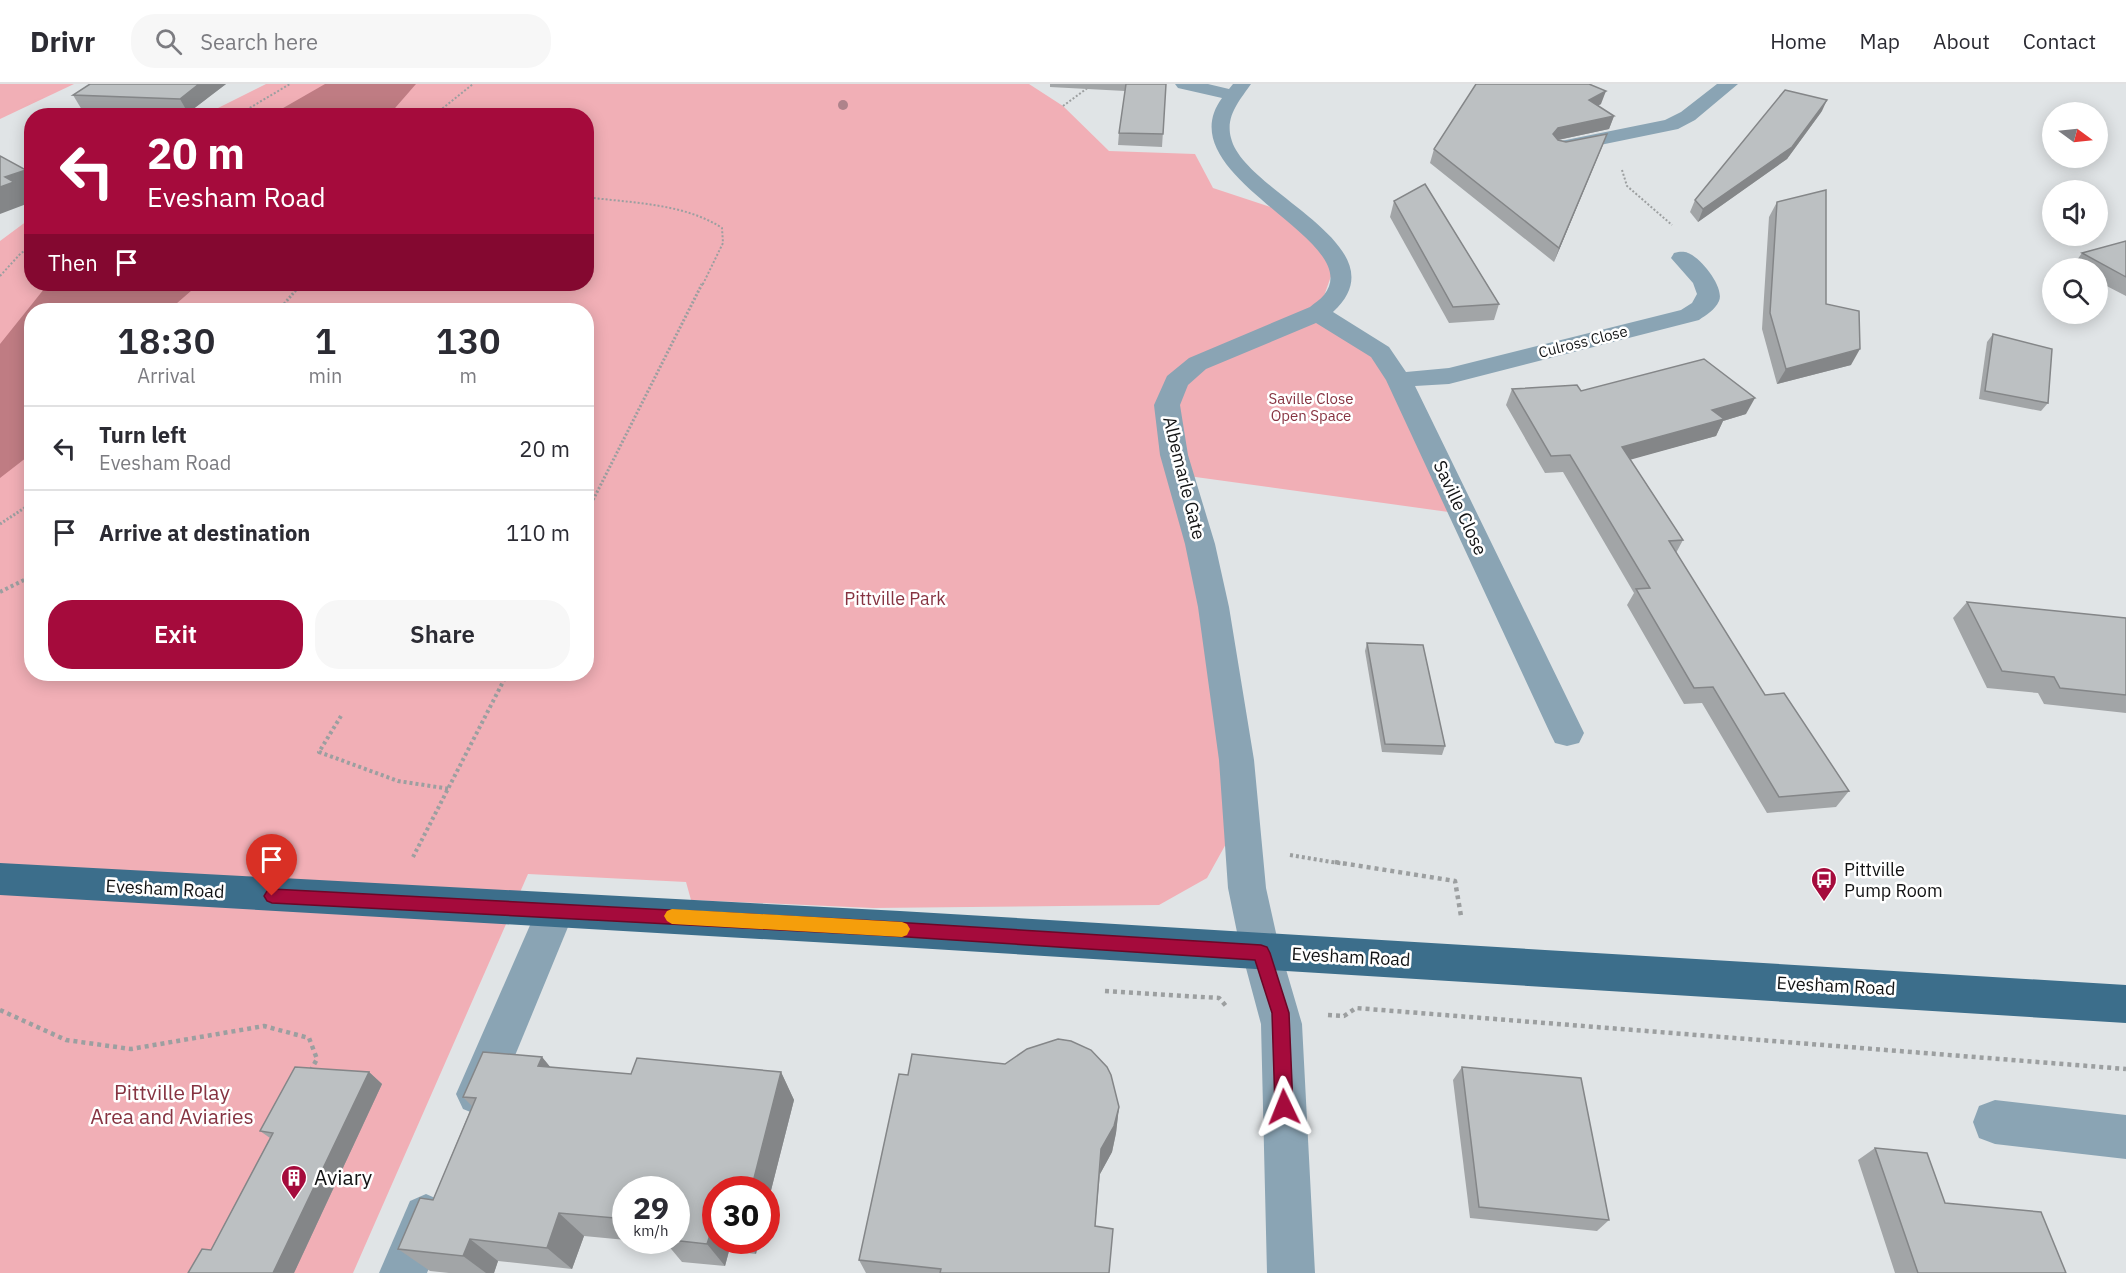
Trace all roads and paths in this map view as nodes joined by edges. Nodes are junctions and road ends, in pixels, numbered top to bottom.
1 (290, 84) edge
2 (473, 84) edge
3 (1093, 84) edge
4 (1184, 84) edge
5 (1728, 84) edge
6 (1236, 89) edge
7 (1063, 106) dead end
8 (250, 108) edge
9 (443, 108) edge
10 (1561, 147) edge
11 (1622, 169) dead end
12 (594, 198) edge
13 (24, 254) edge
14 (1682, 258) joint
15 (0, 276) edge
16 (294, 291) edge
17 (285, 303) edge
18 (1317, 314) junction
19 (1399, 380) junction
20 (594, 498) edge
21 (24, 508) edge
22 (0, 524) edge
23 (24, 580) edge
24 (0, 592) edge
25 (504, 681) edge
26 (340, 716) dead end
27 (1567, 733) dead end
28 (450, 789) junction
29 (1242, 847) junction
30 (0, 879) edge
31 (388, 902) junction
32 (556, 910) junction
33 (1261, 953) junction
34 (1469, 963) junction
35 (1101, 991) dead end
36 (2126, 1004) edge
37 (0, 1010) edge
38 (1280, 1013) junction
39 (1478, 1018) junction
40 (2126, 1069) edge
41 (307, 1080) edge
42 (1995, 1122) dead end
43 (462, 1133) edge
44 (2126, 1137) edge
45 (439, 1187) edge
46 (403, 1273) edge
47 (1291, 1273) edge

1 - 8 path
2 - 9 path
3 - 7 path
4 - 6 street
5 - 10 street
6 - 18 street, Albemarle Gate
11 - 14 path
12 - 20 path
13 - 15 path
14 - 19 street, Culross Close
16 - 17 path
18 - 19 street, Saville Close
18 - 29 street, Albemarle Gate
19 - 27 street, Saville Close
21 - 22 path
23 - 24 path
25 - 28 path
26 - 28 path
28 - 31 path
29 - 33 street, Albemarle Gate
29 - 34 path
30 - 31 main road, Evesham Road
31 - 32 main road, Evesham Road
32 - 33 main road, Evesham Road
32 - 43 street
33 - 34 main road, Evesham Road
33 - 38 street, Albemarle Gate
34 - 36 main road, Evesham Road
34 - 39 path
35 - 38 path
37 - 41 path
38 - 39 path
38 - 47 street, Albemarle Gate
39 - 40 path
42 - 44 street
45 - 46 street

